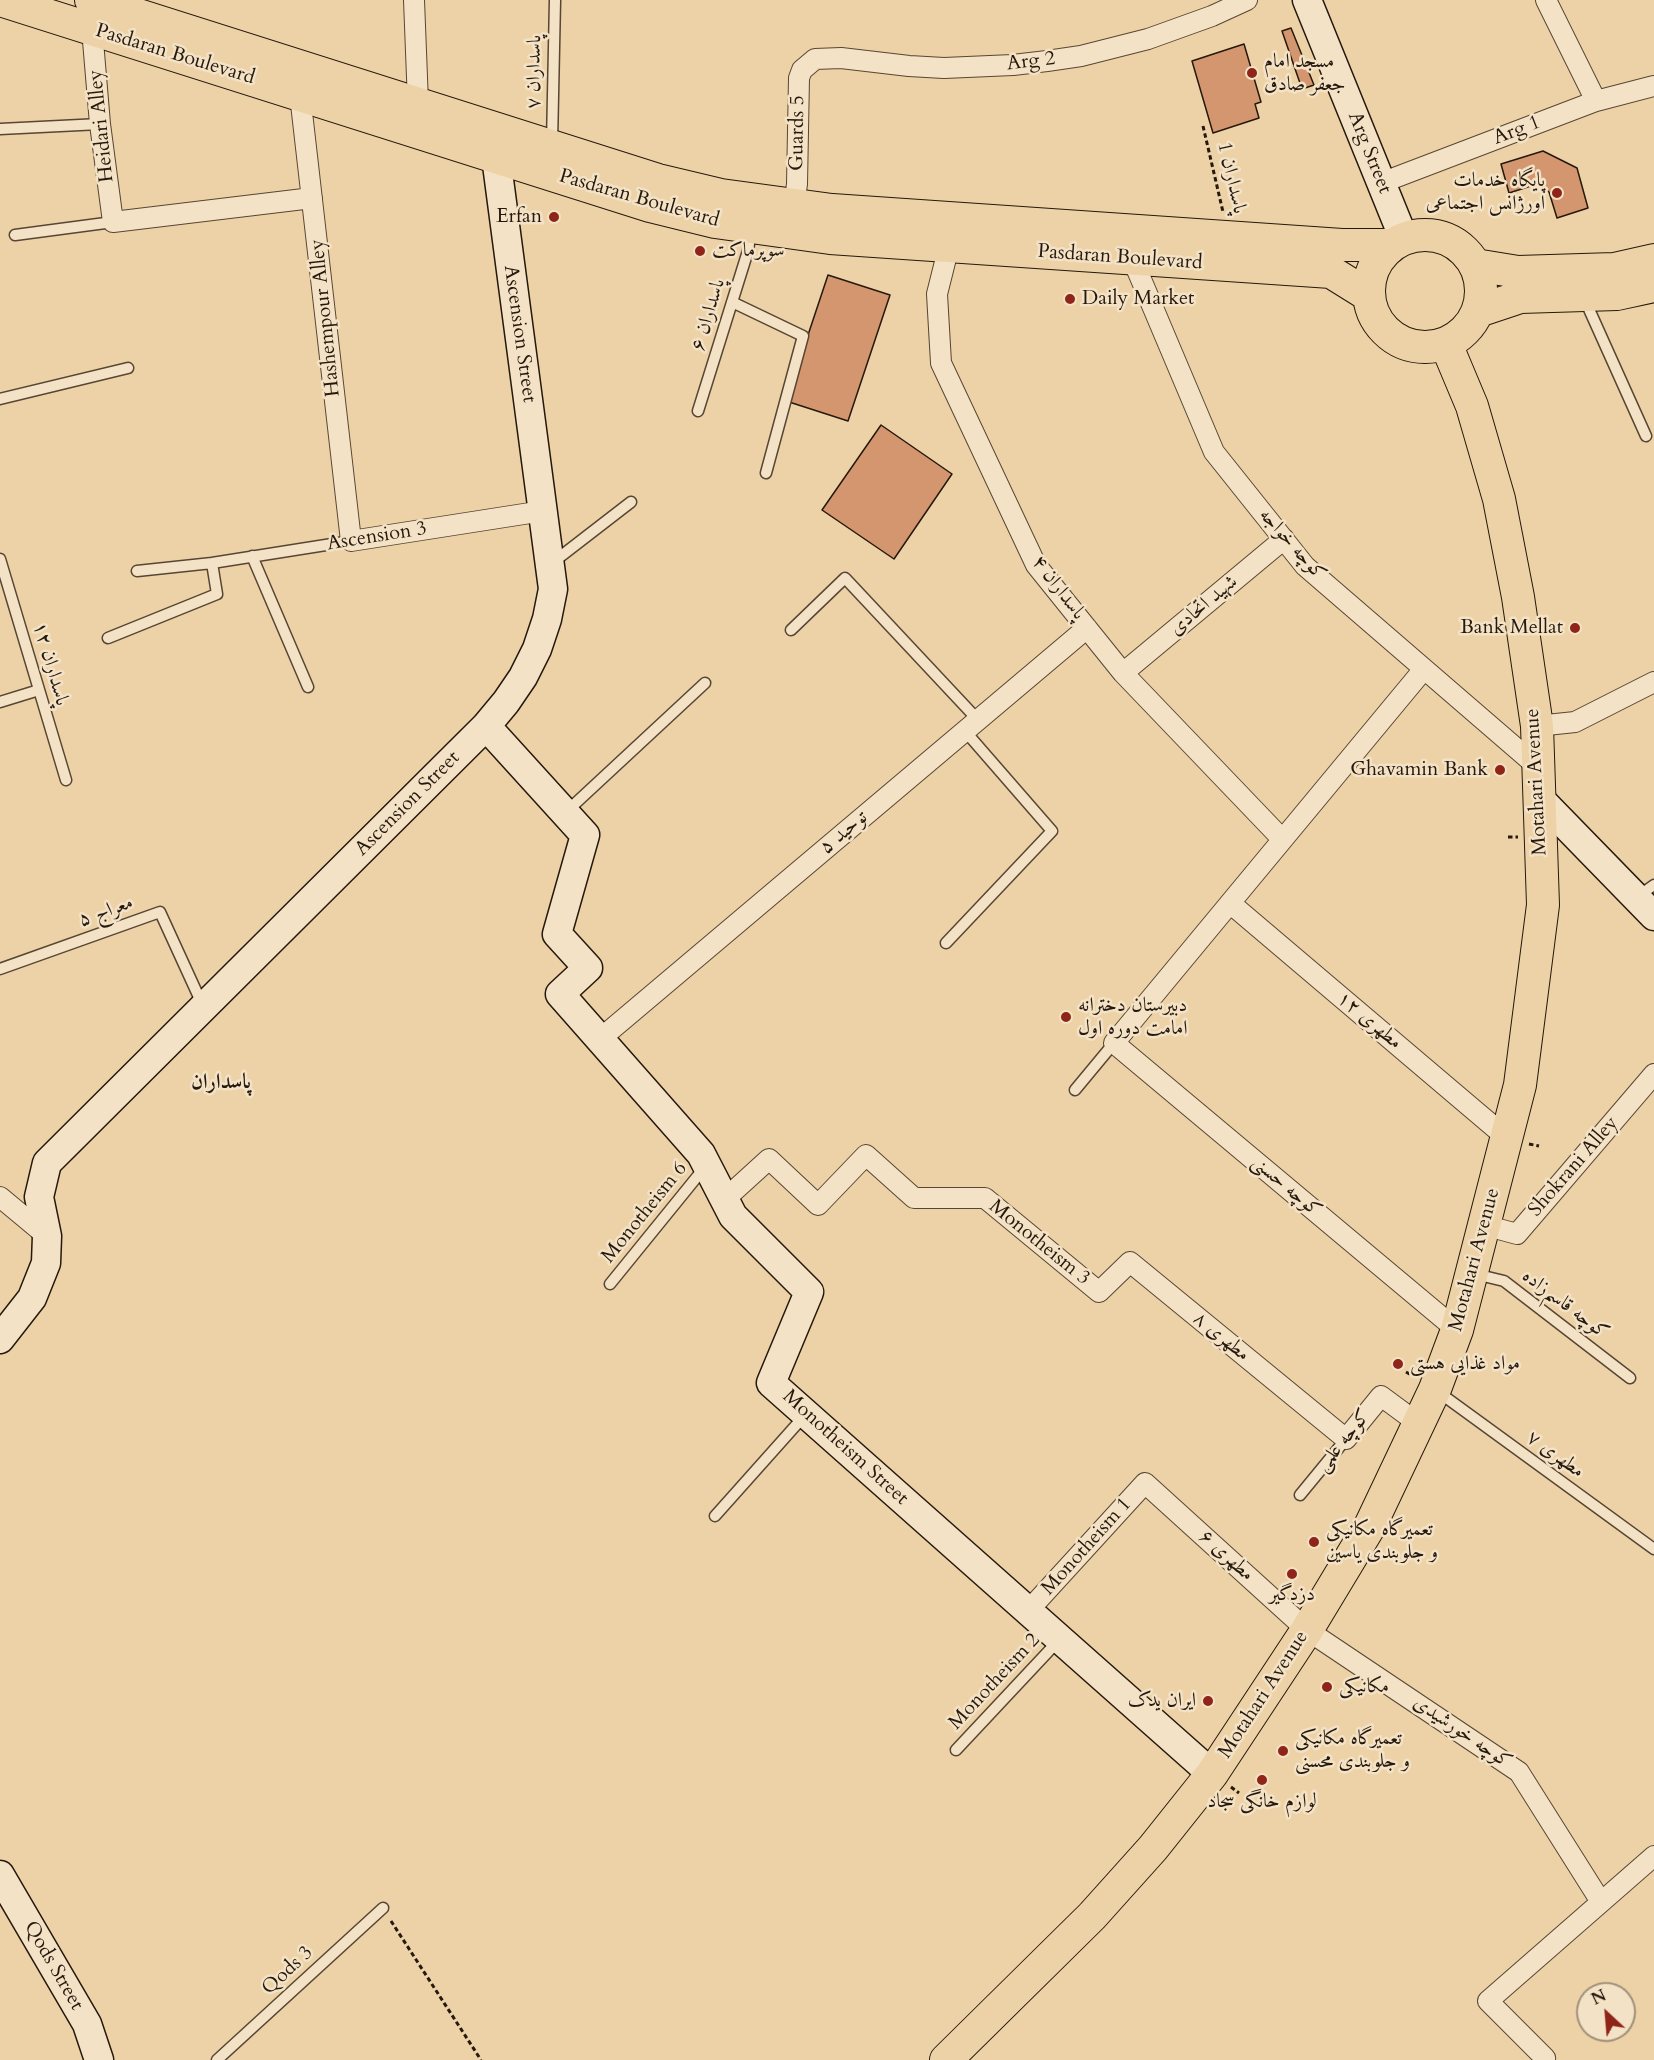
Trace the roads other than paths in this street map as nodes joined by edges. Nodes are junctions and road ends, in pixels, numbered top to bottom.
1 (0, 0) edge
2 (414, 0) edge
3 (555, 0) edge
4 (1247, 0) edge
5 (1306, 0) edge
6 (1546, 0) edge
7 (92, 15) edge
8 (808, 63) joint
9 (1654, 86) edge
10 (300, 95) junction
11 (1596, 100) junction
12 (418, 103) junction
13 (100, 124) junction
14 (0, 129) edge
15 (551, 146) junction
16 (496, 157) junction
17 (1381, 183) junction
18 (312, 198) junction
19 (794, 206) junction
20 (113, 222) junction
21 (751, 228) junction
22 (15, 235) dead end
23 (1399, 242) junction
24 (949, 246) junction
25 (1132, 258) junction
26 (1654, 260) edge
27 (1475, 265) junction
28 (1654, 286) edge
29 (1368, 295) junction
30 (1583, 295) junction
31 (732, 302) junction
32 (1478, 310) junction
33 (1446, 344) junction
34 (128, 368) dead end
35 (0, 399) edge
36 (698, 411) dead end
37 (1646, 435) dead end
38 (766, 473) dead end
39 (631, 502) dead end
40 (543, 511) junction
41 (1284, 539) junction
42 (351, 541) junction
43 (252, 556) junction
44 (0, 559) edge
45 (212, 563) junction
46 (549, 565) junction
47 (137, 572) dead end
48 (1088, 628) junction
49 (791, 630) dead end
50 (108, 638) dead end
51 (1424, 669) junction
52 (1124, 673) junction
53 (1654, 682) edge
54 (705, 683) dead end
55 (308, 687) dead end
56 (39, 690) junction
57 (0, 702) edge
58 (972, 725) junction
59 (486, 726) junction
60 (1537, 726) junction
61 (1539, 768) junction
62 (66, 780) dead end
63 (1540, 799) junction
64 (565, 813) junction
65 (1282, 839) junction
66 (1648, 900) edge
67 (1230, 903) junction
68 (946, 943) dead end
69 (0, 969) edge
70 (203, 1006) junction
71 (600, 1039) junction
72 (1114, 1043) junction
73 (1654, 1074) edge
74 (1075, 1090) dead end
75 (1507, 1138) junction
76 (707, 1165) junction
77 (0, 1197) edge
78 (725, 1200) junction
79 (1484, 1226) junction
80 (47, 1236) junction
81 (1472, 1273) junction
82 (610, 1284) dead end
83 (1099, 1292) joint
84 (1457, 1330) junction
85 (0, 1339) edge
86 (1630, 1378) dead end
87 (1435, 1389) junction
88 (806, 1414) junction
89 (1419, 1424) junction
90 (1346, 1440) junction
91 (1145, 1483) joint
92 (1300, 1495) dead end
93 (715, 1516) dead end
94 (1654, 1549) edge
95 (1028, 1611) junction
96 (1306, 1630) junction
97 (1060, 1639) junction
98 (956, 1750) dead end
99 (1212, 1774) junction
100 (1654, 1856) edge
101 (0, 1875) edge
102 (1601, 1902) junction
103 (383, 1908) road end
104 (99, 2060) edge
105 (217, 2060) edge
106 (946, 2060) edge
107 (1544, 2060) edge

1 - 7 main road, Pasdaran Boulevard
2 - 12 street
3 - 15 lane, پاسداران ۷
4 - 8 street, Arg 2
5 - 17 street, Arg Street
6 - 11 street
7 - 10 main road, Pasdaran Boulevard
7 - 12 main road, Pasdaran Boulevard
7 - 13 street, Heidari Alley
8 - 19 street, Guards 5
9 - 11 street, Arg 1
10 - 16 main road, Pasdaran Boulevard
10 - 18 street, Hashempour Alley
11 - 17 street, Arg 1
12 - 15 main road, Pasdaran Boulevard
13 - 14 lane
13 - 20 street, Heidari Alley
15 - 19 main road, Pasdaran Boulevard
16 - 21 main road, Pasdaran Boulevard
16 - 40 street, Ascension Street
17 - 23 street, Arg Street
18 - 20 street
18 - 42 street, Hashempour Alley
19 - 23 main road, Pasdaran Boulevard
20 - 22 lane
21 - 24 main road, Pasdaran Boulevard
21 - 31 lane, پاسداران ۶
23 - 27 main road
23 - 29 main road
24 - 25 main road, Pasdaran Boulevard
24 - 48 street, پاسداران ۴
25 - 29 main road, Pasdaran Boulevard
25 - 41 street, کوچه خواجه
26 - 27 main road
27 - 32 main road
28 - 30 main road
29 - 33 main road
30 - 32 main road
30 - 37 lane
31 - 36 lane, پاسداران ۶
31 - 38 lane
32 - 33 main road
33 - 60 main road, Motahari Avenue
34 - 35 lane
39 - 46 lane
40 - 42 street, Ascension 3
40 - 46 street, Ascension Street
41 - 51 street, کوچه خواجه
41 - 52 street, شهید اتحادی
42 - 43 lane, Ascension 3
43 - 45 lane, Ascension 3
43 - 55 lane
44 - 56 lane, پاسداران ۱۲
45 - 47 lane, Ascension 3
45 - 50 lane
46 - 59 street, Ascension Street
48 - 52 street, پاسداران ۴
48 - 58 street, توحید ۵
49 - 58 lane
51 - 61 street, کوچه خواجه
51 - 65 street
52 - 65 street, پاسداران ۴
53 - 60 street
54 - 64 lane
56 - 57 lane
56 - 62 lane, پاسداران ۱۲
58 - 68 lane
58 - 71 street, توحید ۵
59 - 64 street, Monotheism Street
59 - 70 street, Ascension Street
60 - 61 main road, Motahari Avenue
61 - 63 main road, Motahari Avenue
63 - 66 street
63 - 75 main road, Motahari Avenue
64 - 71 street, Monotheism Street
65 - 67 street
67 - 72 street
67 - 75 street, مطهری ۱۲
69 - 70 lane, معراج ۵
70 - 80 street, Ascension Street
71 - 76 street, Monotheism Street
72 - 74 lane
72 - 84 street, کوچه حسنی
73 - 79 street, Shokrani Alley
75 - 79 main road, Motahari Avenue
76 - 78 street, Monotheism Street
76 - 82 lane, Monotheism 6
77 - 80 street
78 - 83 street, Monotheism 3
78 - 88 street, Monotheism Street
79 - 81 main road, Motahari Avenue
80 - 85 street, Ascension Street
81 - 84 main road, Motahari Avenue
81 - 86 lane, کوچه قاسم‌زاده
83 - 90 street, مطهری ۸
84 - 87 main road, Motahari Avenue
87 - 89 main road, Motahari Avenue
87 - 94 lane, مطهری ۷
88 - 93 lane
88 - 95 street, Monotheism Street
89 - 90 street, کوچه علمی
89 - 96 main road, Motahari Avenue
90 - 92 lane, کوچه علمی
91 - 95 street, Monotheism 1
91 - 96 street, مطهری ۶
95 - 97 street, Monotheism Street
96 - 99 main road, Motahari Avenue
96 - 102 street, کوچه خورشیدی
97 - 98 lane, Monotheism 2
97 - 99 street, Monotheism Street
99 - 106 main road, Motahari Avenue
100 - 102 street
101 - 104 street, Qods Street
102 - 107 street
103 - 105 lane, Qods 3

